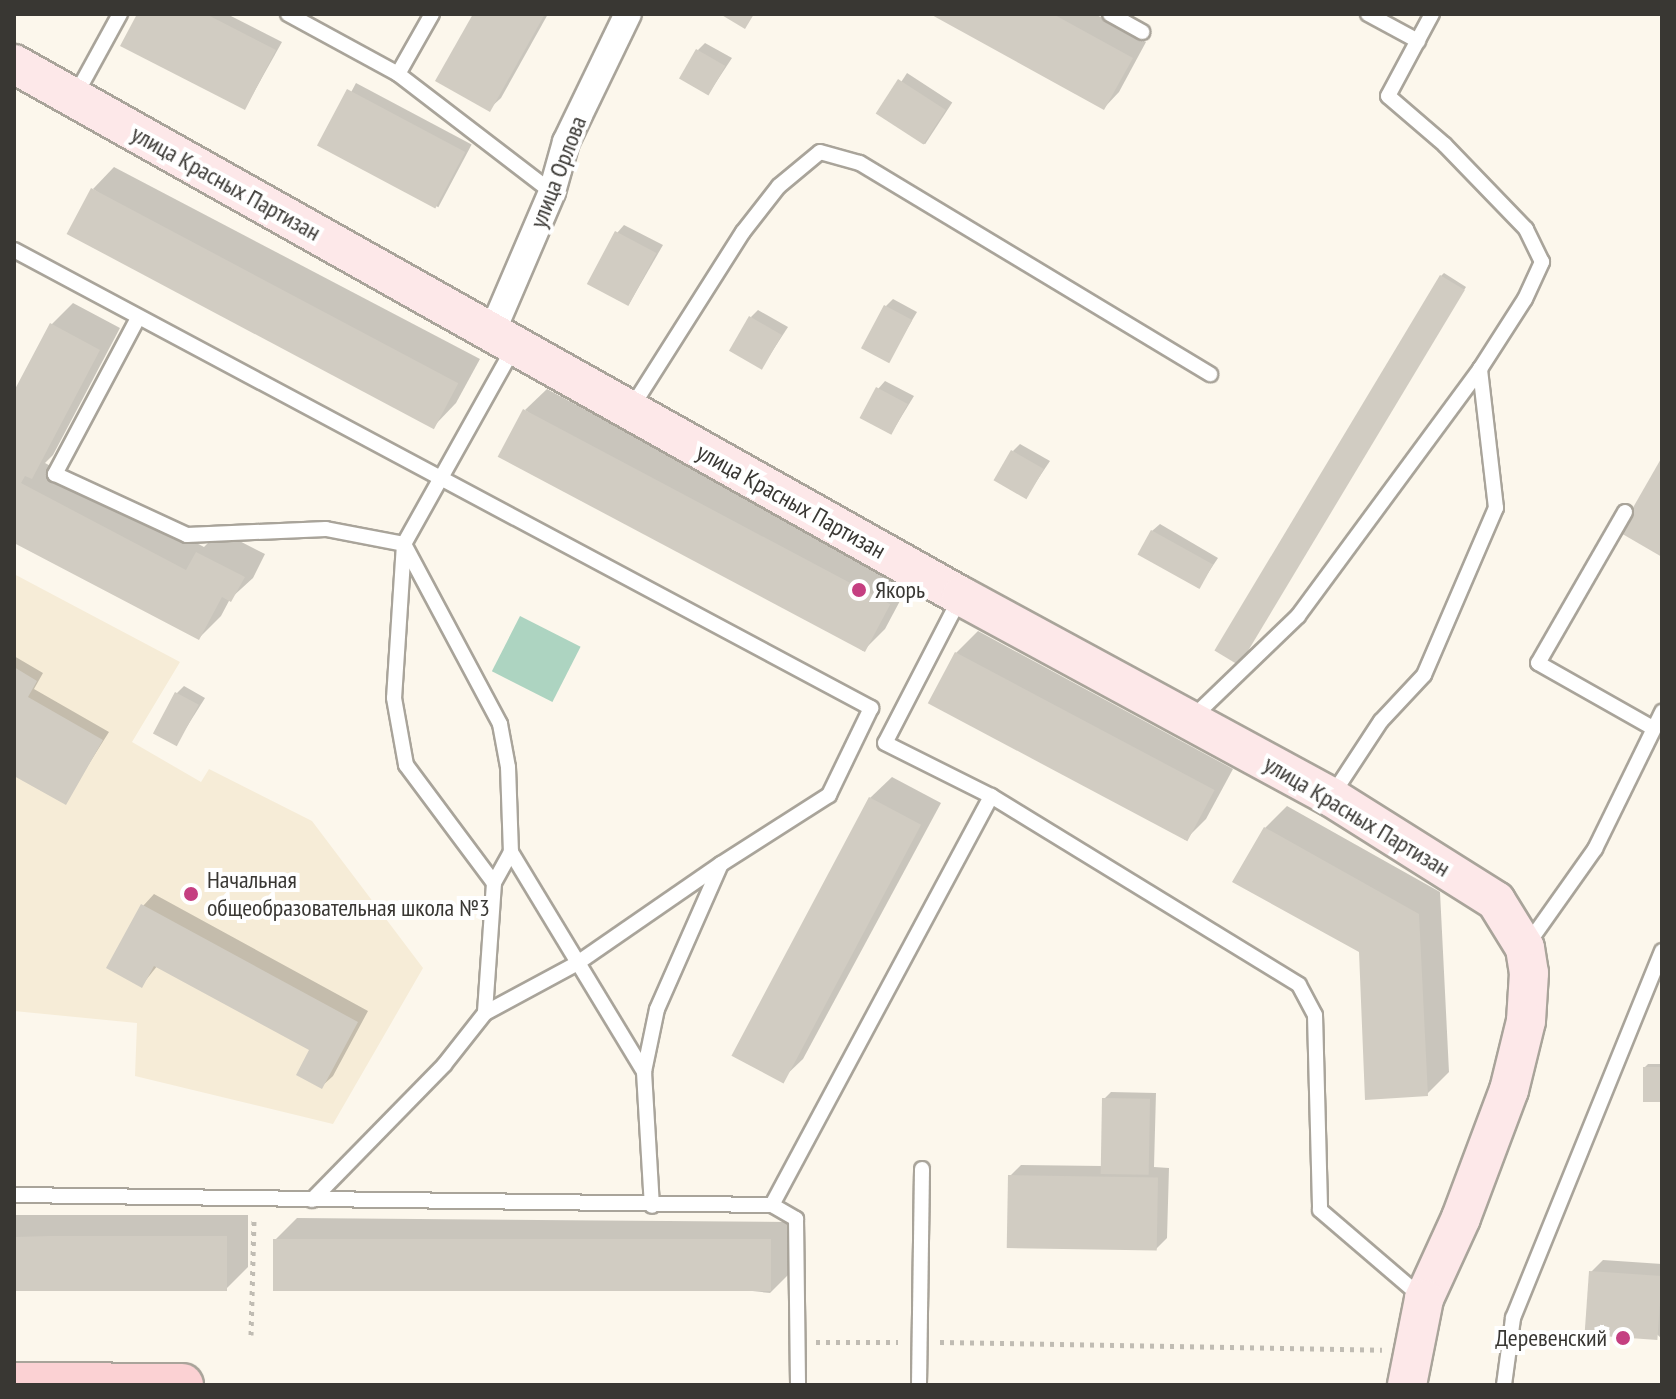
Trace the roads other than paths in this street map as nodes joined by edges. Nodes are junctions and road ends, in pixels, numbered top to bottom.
1 (120, 14) edge
2 (288, 14) edge
3 (432, 14) edge
4 (628, 14) edge
5 (1110, 14) edge
6 (1368, 14) edge
7 (1432, 14) edge
8 (1142, 32) dead end
9 (1418, 41) junction
10 (14, 64) edge
11 (398, 74) junction
12 (74, 98) junction
13 (552, 192) junction
14 (14, 250) edge
15 (138, 318) junction
16 (504, 338) junction
17 (1480, 369) junction
18 (1210, 374) dead end
19 (629, 410) junction
20 (442, 476) junction
21 (1625, 512) dead end
22 (404, 544) junction
23 (961, 596) junction
24 (1662, 712) edge
25 (1190, 720) junction
26 (1653, 728) junction
27 (991, 796) junction
28 (1331, 797) junction
29 (511, 852) junction
30 (721, 864) junction
31 (494, 883) junction
32 (1525, 948) junction
33 (1662, 951) edge
34 (576, 964) junction
35 (485, 1013) junction
36 (644, 1072) junction
37 (922, 1169) dead end
38 (14, 1195) edge
39 (312, 1200) junction
40 (772, 1205) junction
41 (652, 1206) junction
42 (1424, 1299) junction
43 (1409, 1368) edge
44 (14, 1384) edge
45 (182, 1385) edge
46 (798, 1385) edge
47 (919, 1385) edge
48 (1504, 1385) edge

1 - 12 lane
2 - 11 lane
3 - 11 lane
4 - 13 street, улица Орлова
5 - 8 lane
6 - 9 lane
7 - 9 lane
9 - 17 lane
10 - 12 main road, улица Красных Партизан
11 - 13 lane
12 - 16 main road, улица Красных Партизан
13 - 16 street, улица Орлова
14 - 15 lane
15 - 20 lane
15 - 22 lane
16 - 19 main road, улица Красных Партизан
16 - 20 lane
17 - 25 lane
17 - 28 lane
18 - 19 lane
19 - 23 main road, улица Красных Партизан
20 - 22 lane
20 - 30 lane
21 - 26 lane
22 - 29 lane
22 - 31 lane
23 - 25 main road, улица Красных Партизан
23 - 27 lane
24 - 26 lane
25 - 28 main road, улица Красных Партизан
26 - 32 lane
27 - 40 lane
27 - 42 lane
28 - 32 main road, улица Красных Партизан
29 - 31 lane
29 - 34 lane
30 - 34 lane
30 - 36 lane
31 - 35 lane
32 - 42 main road, улица Красных Партизан
33 - 48 lane
34 - 35 lane
34 - 36 lane
35 - 39 lane
36 - 41 lane
37 - 47 lane
38 - 39 lane
39 - 41 lane
40 - 41 lane
40 - 46 lane
42 - 43 main road, улица Красных Партизан
44 - 45 main road

